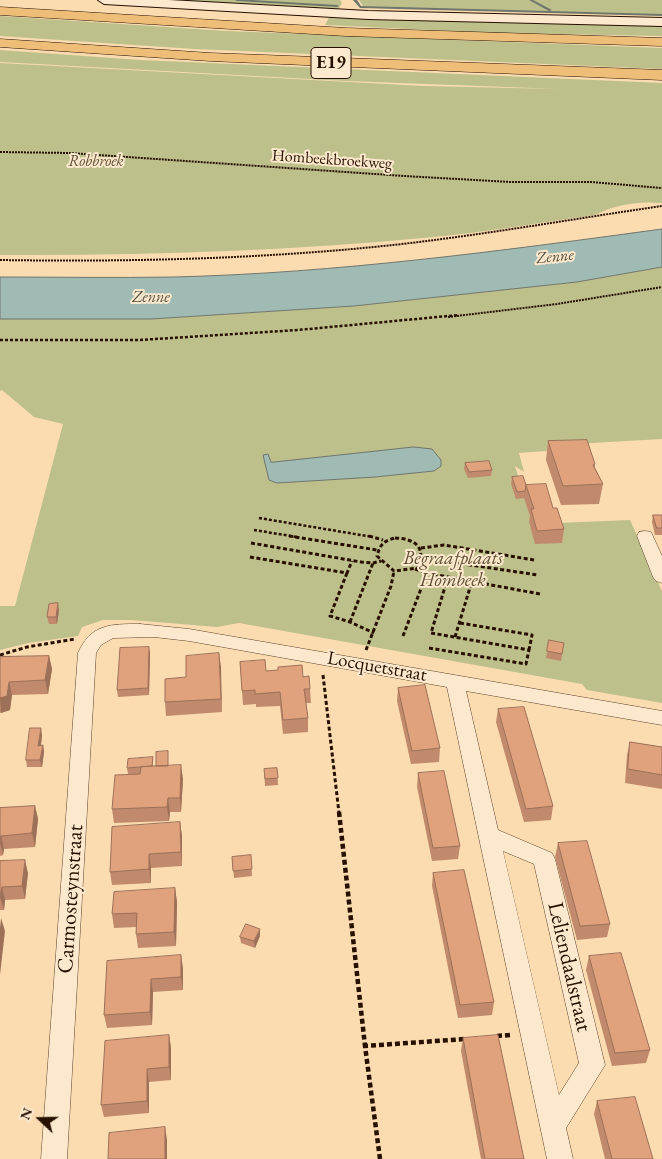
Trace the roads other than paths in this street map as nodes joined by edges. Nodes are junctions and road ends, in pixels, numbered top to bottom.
1 (104, 0) edge
2 (0, 11) edge
3 (662, 22) edge
4 (662, 42) edge
5 (0, 43) edge
6 (662, 75) edge
7 (644, 536) dead end
8 (662, 577) edge
9 (93, 640) joint
10 (455, 682) junction
11 (662, 718) edge
12 (488, 835) junction
13 (553, 1126) junction
14 (54, 1159) edge
15 (560, 1159) edge

1 - 3 main road
2 - 4 highway, E19
5 - 6 highway, E19
7 - 8 street
9 - 10 street, Locquetstraat
9 - 14 street, Carmosteynstraat
10 - 11 street, Locquetstraat
10 - 12 street
12 - 13 street
12 - 13 street, Leliendaalstraat
13 - 15 street

